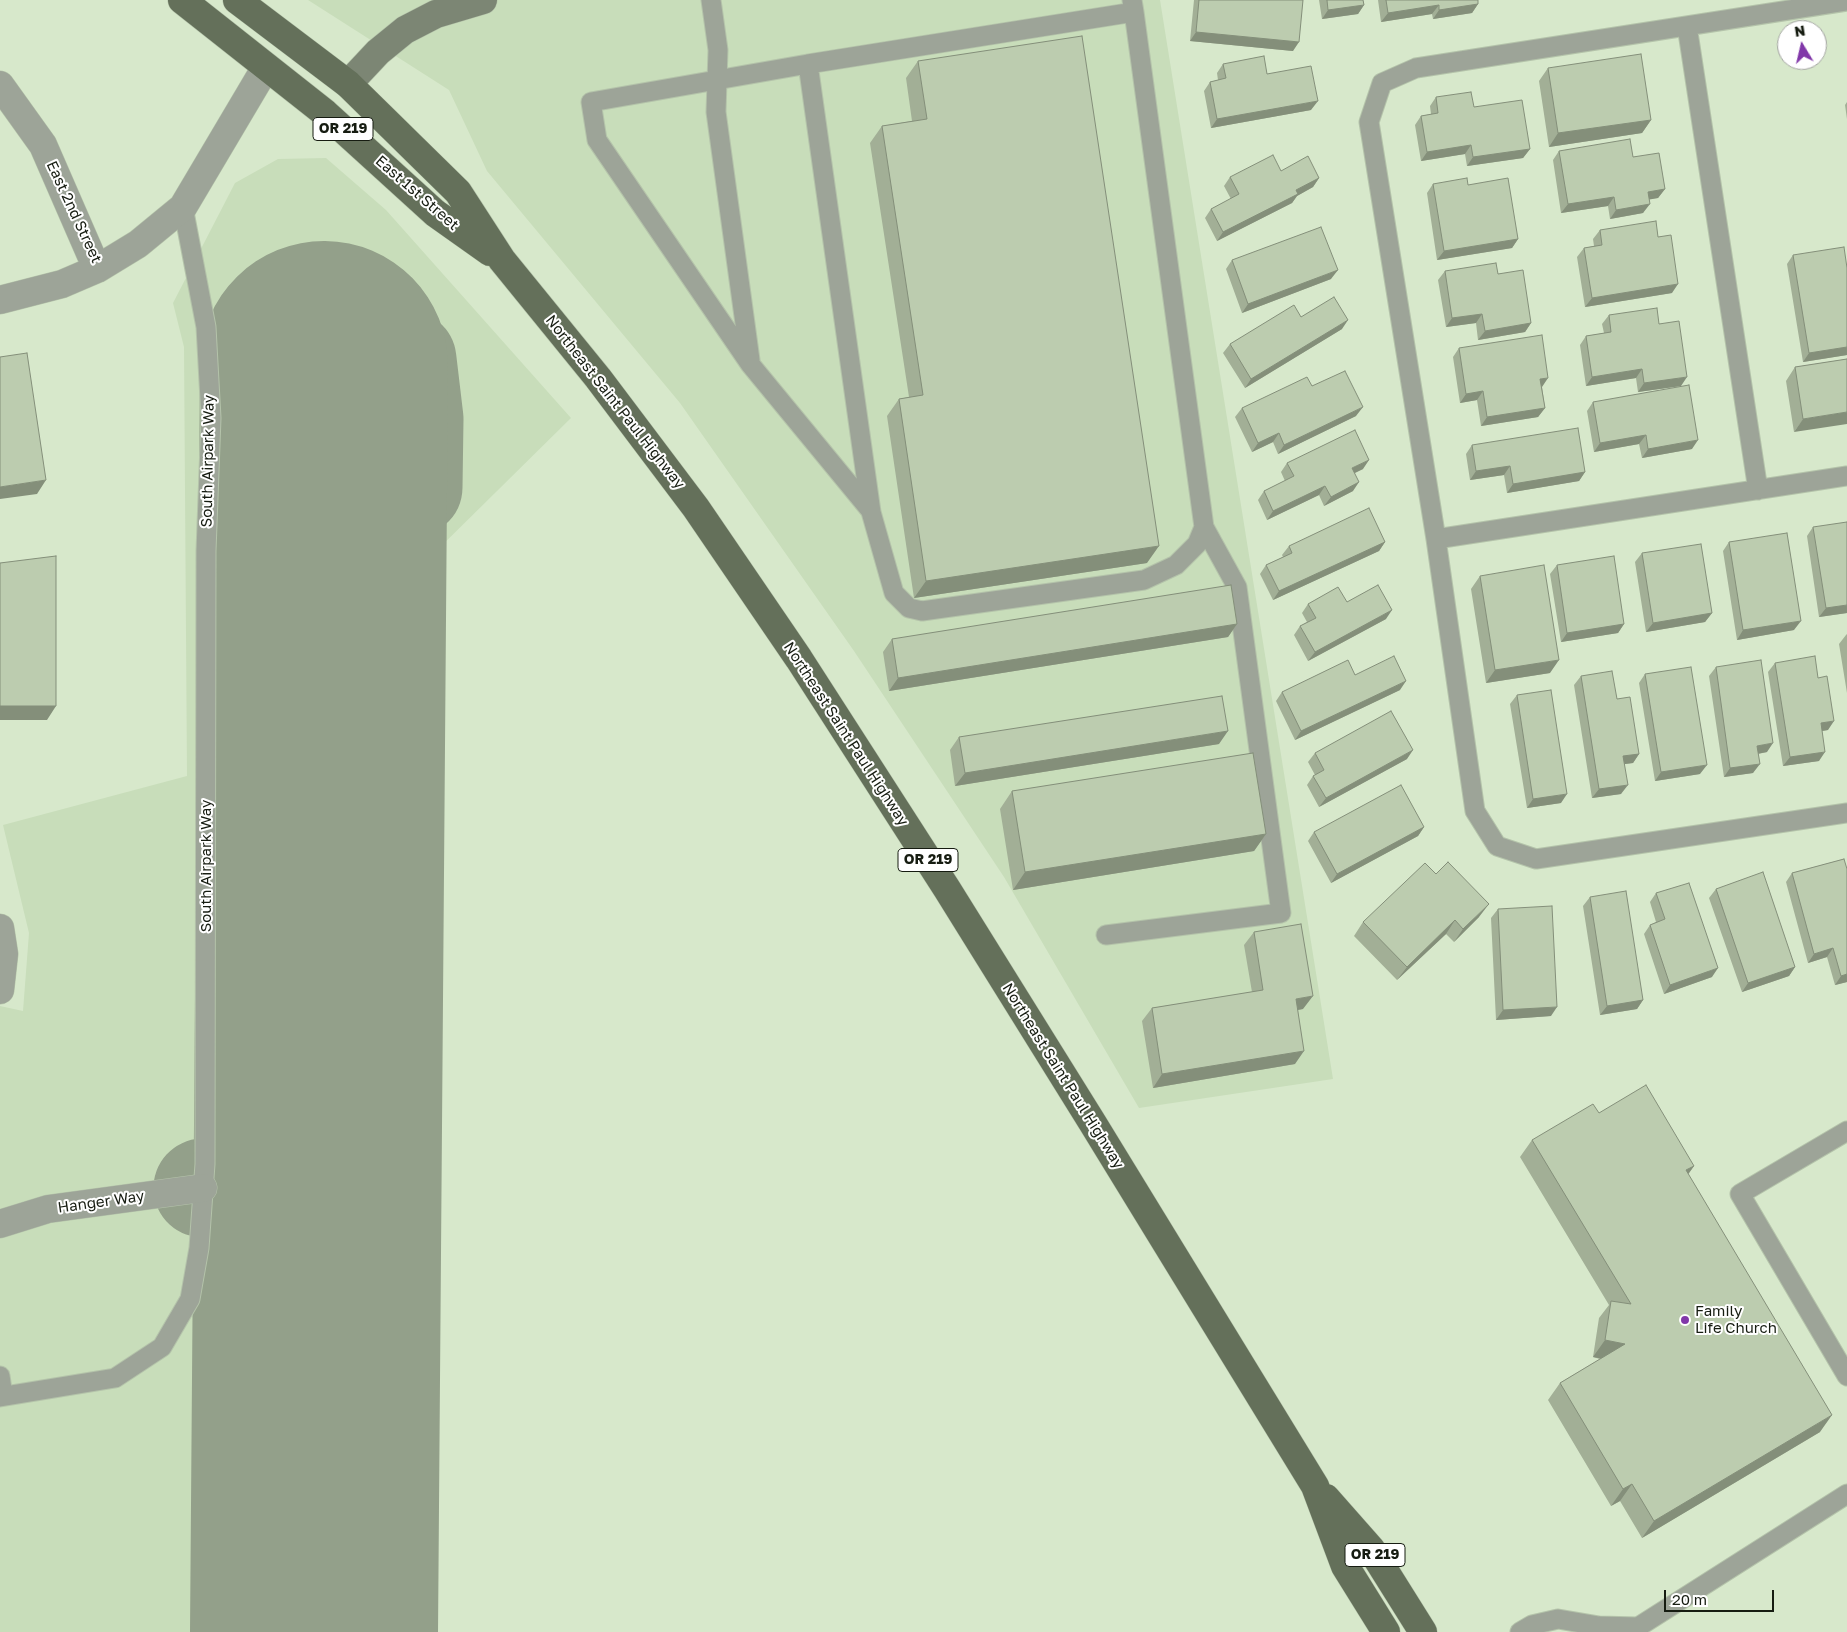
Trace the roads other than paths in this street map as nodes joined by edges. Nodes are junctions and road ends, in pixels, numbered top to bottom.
1 (182, 0) edge
2 (237, 0) edge
3 (483, 0) edge
4 (711, 0) edge
5 (1847, 1) edge
6 (1133, 6) edge
7 (1687, 26) junction
8 (808, 64) junction
9 (266, 67) junction
10 (717, 80) junction
11 (348, 84) junction
12 (0, 85) edge
13 (183, 207) junction
14 (502, 260) junction
15 (97, 269) junction
16 (0, 300) edge
17 (750, 364) junction
18 (1847, 476) edge
19 (1758, 490) junction
20 (872, 512) junction
21 (1204, 527) junction
22 (1436, 539) junction
23 (1847, 813) edge
24 (0, 928) edge
25 (1106, 935) dead end
26 (0, 990) edge
27 (1847, 1131) edge
28 (203, 1188) junction
29 (0, 1224) edge
30 (0, 1376) edge
31 (1847, 1376) edge
32 (2, 1397) edge
33 (1315, 1486) junction
34 (1847, 1494) edge
35 (1386, 1632) edge
36 (1424, 1632) edge
37 (1520, 1632) edge

1 - 9 main road, East 1st Street / OR 219
2 - 11 main road, East 1st Street / OR 219
3 - 11 street
4 - 10 lane
5 - 7 lane
6 - 8 lane
6 - 21 lane
7 - 19 lane
7 - 22 lane
8 - 10 lane
8 - 20 lane
9 - 13 street, East 2nd Street
9 - 14 main road, East 1st Street / OR 219
10 - 17 lane
10 - 17 lane
11 - 14 main road, East 1st Street / OR 219
12 - 15 street, East 2nd Street
13 - 15 street, East 2nd Street
13 - 28 lane, South Airpark Way
14 - 33 main road, Northeast Saint Paul Highway / OR 219
15 - 16 street
17 - 20 lane
18 - 19 lane
19 - 22 lane
20 - 21 lane
21 - 25 lane
22 - 23 lane
24 - 26 street
27 - 31 lane
28 - 29 street, Hanger Way
28 - 32 lane, South Airpark Way
30 - 32 lane
33 - 35 main road, Northeast Saint Paul Highway / OR 219
33 - 36 main road, Northeast Saint Paul Highway / OR 219
34 - 37 lane

